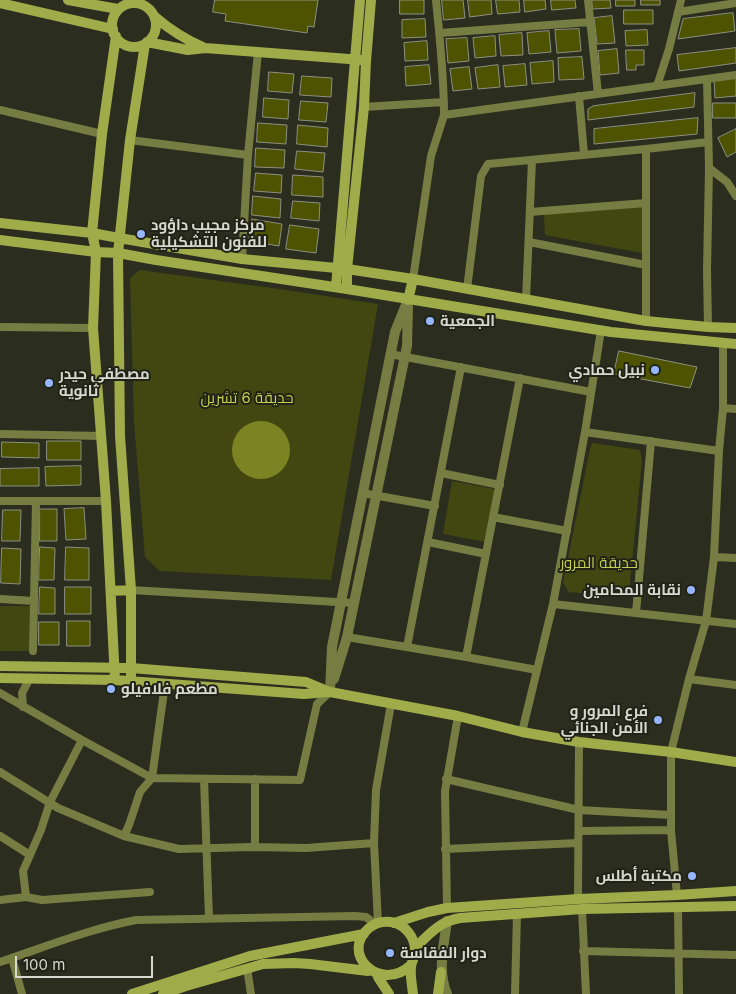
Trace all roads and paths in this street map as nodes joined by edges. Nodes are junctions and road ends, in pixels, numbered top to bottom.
1 (68, 0) edge
2 (360, 0) edge
3 (371, 0) edge
4 (436, 0) edge
5 (588, 0) edge
6 (681, 0) edge
7 (0, 3) edge
8 (736, 3) edge
9 (118, 10) junction
10 (678, 12) junction
11 (154, 16) junction
12 (590, 22) junction
13 (440, 32) junction
14 (114, 33) junction
15 (146, 43) junction
16 (206, 48) junction
17 (258, 52) junction
18 (361, 60) junction
19 (736, 75) edge
20 (707, 79) junction
21 (657, 86) junction
22 (598, 94) junction
23 (579, 96) junction
24 (444, 102) junction
25 (364, 107) junction
26 (0, 110) edge
27 (444, 115) junction
28 (102, 134) junction
29 (130, 140) junction
30 (708, 142) junction
31 (646, 149) junction
32 (584, 154) junction
33 (248, 155) junction
34 (532, 160) junction
35 (709, 168) junction
36 (736, 196) edge
37 (646, 203) junction
38 (530, 212) junction
39 (0, 223) edge
40 (92, 233) junction
41 (119, 238) junction
42 (0, 240) edge
43 (529, 242) junction
44 (96, 252) junction
45 (118, 253) junction
46 (242, 259) junction
47 (646, 265) junction
48 (342, 269) junction
49 (413, 279) junction
50 (336, 287) junction
51 (347, 289) junction
52 (467, 290) junction
53 (408, 300) junction
54 (526, 300) junction
55 (646, 321) junction
56 (708, 327) junction
57 (0, 328) edge
58 (93, 328) junction
59 (736, 328) edge
60 (601, 330) junction
61 (723, 343) junction
62 (736, 344) edge
63 (390, 354) junction
64 (405, 356) junction
65 (461, 367) junction
66 (520, 378) junction
67 (592, 392) junction
68 (723, 408) junction
69 (736, 409) edge
70 (585, 432) junction
71 (0, 434) edge
72 (102, 436) junction
73 (120, 436) junction
74 (651, 441) junction
75 (719, 451) junction
76 (441, 473) junction
77 (500, 485) junction
78 (362, 493) junction
79 (376, 495) junction
80 (0, 500) edge
81 (36, 501) junction
82 (106, 501) junction
83 (435, 506) junction
84 (493, 517) junction
85 (567, 531) junction
86 (428, 542) junction
87 (486, 554) junction
88 (714, 557) junction
89 (736, 558) edge
90 (131, 590) junction
91 (111, 591) junction
92 (0, 600) edge
93 (34, 601) junction
94 (341, 602) junction
95 (354, 603) junction
96 (553, 604) junction
97 (636, 613) junction
98 (706, 620) junction
99 (736, 624) edge
100 (347, 637) junction
101 (408, 647) junction
102 (33, 651) dead end
103 (466, 657) junction
104 (0, 666) edge
105 (114, 668) junction
106 (131, 668) junction
107 (537, 670) junction
108 (0, 678) edge
109 (30, 678) junction
110 (689, 678) junction
111 (115, 680) junction
112 (131, 681) junction
113 (165, 684) junction
114 (736, 686) edge
115 (330, 692) junction
116 (0, 693) edge
117 (391, 704) junction
118 (23, 707) junction
119 (458, 716) junction
120 (522, 732) junction
121 (82, 740) junction
122 (579, 742) junction
123 (671, 752) junction
124 (736, 762) edge
125 (0, 772) edge
126 (152, 778) junction
127 (204, 779) junction
128 (446, 779) junction
129 (255, 780) junction
130 (50, 802) junction
131 (579, 810) junction
132 (672, 816) junction
133 (578, 830) junction
134 (671, 830) junction
135 (0, 836) edge
136 (124, 836) junction
137 (374, 843) junction
138 (578, 843) junction
139 (255, 847) junction
140 (207, 848) junction
141 (445, 849) junction
142 (30, 854) junction
143 (736, 891) edge
144 (150, 892) dead end
145 (677, 895) junction
146 (26, 897) junction
147 (0, 900) edge
148 (580, 904) junction
149 (678, 906) junction
150 (736, 906) edge
151 (447, 908) junction
152 (517, 913) junction
153 (209, 918) junction
154 (447, 921) junction
155 (394, 923) junction
156 (377, 924) junction
157 (364, 934) junction
158 (415, 948) junction
159 (584, 951) junction
160 (678, 954) junction
161 (736, 955) edge
162 (12, 958) junction
163 (0, 962) edge
164 (411, 966) junction
165 (247, 968) junction
166 (368, 971) junction
167 (441, 972) junction
168 (378, 977) junction
169 (187, 990) edge
170 (22, 994) edge
171 (132, 994) edge
172 (163, 994) edge
173 (251, 994) edge
174 (389, 994) edge
175 (412, 994) edge
176 (438, 994) edge
177 (446, 994) edge
178 (515, 994) edge
179 (586, 994) edge
180 (679, 994) edge

1 - 9 main road
2 - 18 main road
3 - 18 main road
4 - 13 street
5 - 12 street
6 - 10 street
7 - 14 main road
8 - 10 street
9 - 11 main road
9 - 14 main road
10 - 21 street
11 - 15 main road
11 - 16 main road
12 - 13 street
12 - 22 street
13 - 24 street
14 - 15 main road
14 - 28 main road
15 - 16 main road
15 - 29 main road
16 - 17 main road
17 - 18 main road
17 - 33 street
18 - 25 main road
18 - 48 main road
19 - 20 street
20 - 21 street
20 - 30 street
21 - 22 street
22 - 23 street
23 - 27 street
23 - 32 street
24 - 25 street
24 - 27 street
25 - 48 main road
26 - 28 street
27 - 49 street
28 - 40 main road
29 - 33 street
29 - 41 main road
30 - 31 street
30 - 35 street
31 - 32 street
31 - 37 street
32 - 34 street
33 - 46 street
34 - 38 street
34 - 52 street
35 - 36 street
35 - 56 street
37 - 38 street
37 - 47 street
38 - 43 street
39 - 40 main road
40 - 41 main road
40 - 44 main road
41 - 45 main road
41 - 46 main road
42 - 44 main road
43 - 47 street
43 - 54 street
44 - 45 main road
44 - 58 main road
45 - 50 main road
45 - 73 main road
46 - 48 main road
47 - 55 street
48 - 49 main road
48 - 50 main road
48 - 51 main road
49 - 52 main road
49 - 53 main road
50 - 51 main road
51 - 53 main road
52 - 54 main road
53 - 60 main road
53 - 63 street
53 - 64 street
54 - 55 main road
55 - 56 main road
56 - 59 main road
57 - 58 street
58 - 72 main road
60 - 61 main road
60 - 67 street
61 - 62 main road
61 - 68 street
63 - 64 street
63 - 78 street
64 - 65 street
64 - 79 street
65 - 66 street
65 - 76 street
66 - 67 street
66 - 77 street
67 - 70 street
68 - 69 street
68 - 75 street
70 - 74 street
70 - 85 street
71 - 72 street
72 - 73 main road
72 - 82 main road
73 - 90 main road
74 - 75 street
74 - 97 street
75 - 88 street
76 - 77 street
76 - 83 street
77 - 84 street
78 - 79 street
78 - 94 street
79 - 83 street
79 - 95 street
80 - 81 street
81 - 82 street
81 - 93 street
82 - 91 main road
83 - 86 street
84 - 85 street
84 - 87 street
85 - 96 street
86 - 87 street
86 - 101 street
87 - 103 street
88 - 89 street
88 - 98 street
90 - 91 main road
90 - 94 street
90 - 106 main road
91 - 105 main road
92 - 93 street
93 - 102 street
94 - 95 street
94 - 115 street
95 - 100 street
96 - 97 street
96 - 107 street
97 - 98 street
98 - 99 street
98 - 110 street
100 - 101 street
100 - 115 street
101 - 103 street
103 - 107 street
104 - 105 main road
105 - 106 main road
105 - 111 main road
106 - 112 main road
106 - 115 main road
107 - 120 street
108 - 109 main road
109 - 111 main road
109 - 118 street
110 - 114 street
110 - 123 street
111 - 112 main road
112 - 113 main road
113 - 115 main road
113 - 126 street
115 - 117 main road
115 - 129 street
116 - 118 street
117 - 119 main road
117 - 137 street
118 - 121 street
119 - 120 main road
119 - 128 street
120 - 122 main road
121 - 126 street
121 - 130 street
122 - 123 main road
122 - 131 street
123 - 124 main road
123 - 132 street
125 - 130 street
126 - 127 street
126 - 136 street
127 - 129 street
127 - 140 street
128 - 131 street
128 - 141 street
129 - 139 street
130 - 136 street
130 - 142 street
131 - 132 street
131 - 133 street
132 - 134 street
133 - 134 street
133 - 138 street
134 - 145 street
135 - 142 street
136 - 140 street
137 - 139 street
137 - 156 street
138 - 141 street
138 - 148 street
139 - 140 street
140 - 153 street
141 - 151 street
142 - 146 street
143 - 145 main road
144 - 146 street
145 - 148 main road
146 - 147 street
148 - 149 main road
148 - 151 main road
148 - 152 main road
148 - 159 street
149 - 150 main road
149 - 160 street
151 - 155 main road
152 - 154 main road
152 - 178 street
153 - 156 street
153 - 162 street
154 - 158 main road
154 - 167 street
155 - 156 main road
155 - 158 main road
156 - 157 main road
157 - 166 main road
157 - 171 main road
158 - 164 main road
159 - 160 street
159 - 179 street
160 - 161 street
160 - 180 street
162 - 163 street
162 - 170 street
164 - 168 main road
164 - 175 main road
165 - 166 main road
165 - 169 main road
165 - 173 street
166 - 168 main road
167 - 176 main road
167 - 177 street
168 - 174 main road
169 - 172 main road

